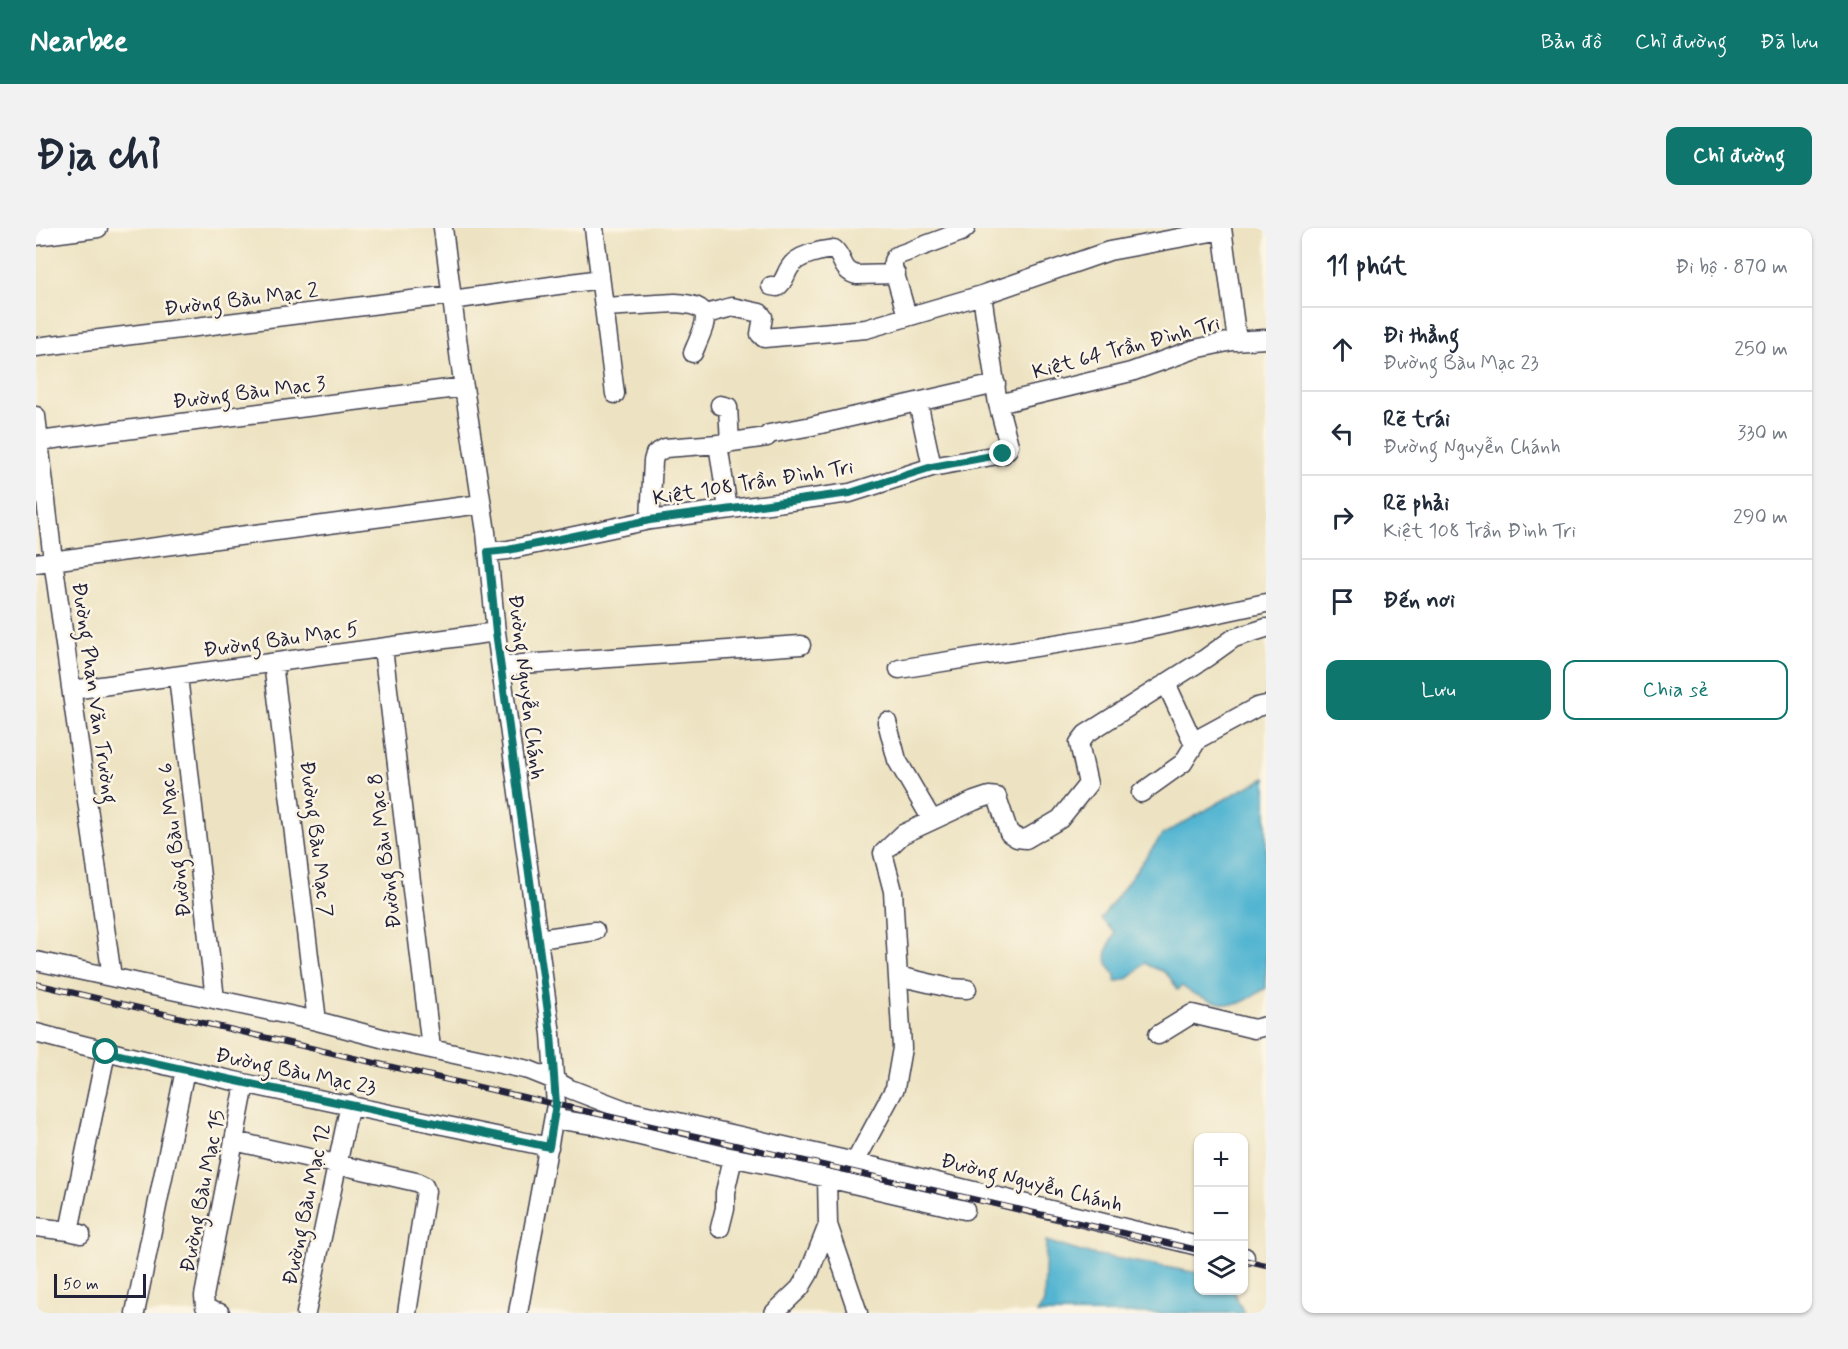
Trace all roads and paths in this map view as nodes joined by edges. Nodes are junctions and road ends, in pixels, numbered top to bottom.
1 (98, 228) edge
2 (443, 228) edge
3 (594, 228) edge
4 (966, 228) edge
5 (1222, 229) edge
6 (36, 236) edge
7 (896, 274) junction
8 (600, 279) junction
9 (771, 286) dead end
10 (981, 295) junction
11 (451, 298) junction
12 (604, 307) junction
13 (706, 314) junction
14 (907, 316) junction
15 (1266, 339) edge
16 (1237, 341) junction
17 (36, 347) edge
18 (693, 353) dead end
19 (996, 384) junction
20 (464, 387) junction
21 (615, 394) dead end
22 (918, 402) junction
23 (999, 404) junction
24 (720, 405) dead end
25 (36, 416) edge
26 (39, 441) junction
27 (724, 444) junction
28 (932, 467) junction
29 (481, 504) junction
30 (728, 509) junction
31 (650, 520) junction
32 (488, 552) junction
33 (45, 562) edge
34 (1266, 603) edge
35 (1266, 628) edge
36 (496, 632) junction
37 (801, 645) dead end
38 (383, 648) junction
39 (273, 663) junction
40 (501, 667) junction
41 (899, 669) dead end
42 (178, 676) junction
43 (1166, 683) junction
44 (72, 690) junction
45 (1266, 705) edge
46 (887, 722) dead end
47 (1194, 744) junction
48 (1141, 793) dead end
49 (932, 820) junction
50 (595, 931) dead end
51 (538, 939) junction
52 (36, 961) edge
53 (898, 976) junction
54 (112, 977) junction
55 (967, 989) dead end
56 (215, 999) junction
57 (317, 1021) junction
58 (1266, 1026) edge
59 (36, 1033) edge
60 (1158, 1035) dead end
61 (430, 1048) junction
62 (106, 1052) junction
63 (185, 1070) junction
64 (554, 1080) junction
65 (245, 1084) junction
66 (350, 1104) junction
67 (555, 1119) junction
68 (234, 1141) junction
69 (549, 1147) junction
70 (733, 1158) junction
71 (855, 1162) junction
72 (338, 1164) junction
73 (827, 1178) junction
74 (965, 1210) dead end
75 (828, 1225) junction
76 (36, 1227) edge
77 (720, 1228) dead end
78 (1194, 1245) edge
79 (213, 1310) edge
80 (135, 1313) edge
81 (306, 1313) edge
82 (407, 1313) edge
83 (518, 1313) edge
84 (775, 1313) edge
85 (858, 1313) edge

1 - 6 street
2 - 11 street, Đường Nguyễn Chánh
3 - 8 street
4 - 7 street
5 - 10 street
5 - 16 street
7 - 9 street
7 - 14 street
8 - 11 street
8 - 12 street
10 - 14 street
10 - 19 street, Kiệt 108 Trần Đình Tri
11 - 17 street, Đường Bàu Mạc 2
11 - 20 street, Đường Nguyễn Chánh
12 - 13 street
12 - 21 street
13 - 14 street
13 - 18 street
15 - 16 street, Kiệt 64 Trần Đình Tri
16 - 23 street, Kiệt 64 Trần Đình Tri
19 - 22 street
19 - 23 street, Kiệt 108 Trần Đình Tri
20 - 26 street, Đường Bàu Mạc 3
20 - 29 street, Đường Nguyễn Chánh
22 - 27 street
22 - 28 street
23 - 28 street, Kiệt 108 Trần Đình Tri
24 - 27 street
25 - 26 street, Đường Phan Văn Trường
26 - 33 street, Đường Phan Văn Trường
27 - 30 street
27 - 31 street
28 - 30 street, Kiệt 108 Trần Đình Tri
29 - 32 street, Đường Nguyễn Chánh
29 - 33 street
30 - 31 street, Kiệt 108 Trần Đình Tri
31 - 32 street, Kiệt 108 Trần Đình Tri
32 - 36 street, Đường Nguyễn Chánh
33 - 44 street, Đường Phan Văn Trường
34 - 41 street
35 - 43 street
36 - 38 street, Đường Bàu Mạc 5
36 - 40 street, Đường Nguyễn Chánh
37 - 40 street
38 - 39 street, Đường Bàu Mạc 5
38 - 61 street, Đường Bàu Mạc 8
39 - 42 street, Đường Bàu Mạc 5
39 - 57 street, Đường Bàu Mạc 7
40 - 51 street, Đường Nguyễn Chánh
42 - 44 street, Đường Bàu Mạc 5
42 - 56 street, Đường Bàu Mạc 6
43 - 47 street
43 - 49 street
44 - 54 street, Đường Phan Văn Trường
45 - 47 street
46 - 49 street
47 - 48 street
49 - 53 street
50 - 51 street
51 - 64 street, Đường Nguyễn Chánh
52 - 54 street
53 - 55 street
53 - 71 street
54 - 56 street
56 - 57 street
57 - 61 street
58 - 60 street
59 - 62 street, Đường Bàu Mạc 23
61 - 64 street
62 - 63 street, Đường Bàu Mạc 23
62 - 76 street
63 - 65 street, Đường Bàu Mạc 23
63 - 80 street
64 - 67 street, Đường Nguyễn Chánh
64 - 71 street, Đường Nguyễn Chánh
65 - 66 street, Đường Bàu Mạc 23
65 - 68 street, Đường Bàu Mạc 15
66 - 69 street, Đường Bàu Mạc 23
66 - 72 street, Đường Bàu Mạc 12
67 - 69 street, Đường Nguyễn Chánh
67 - 70 street, Đường Nguyễn Chánh
68 - 72 street
68 - 79 street, Đường Bàu Mạc 15
69 - 83 street, Đường Nguyễn Chánh
70 - 73 street, Đường Nguyễn Chánh
70 - 77 street
71 - 78 street, Đường Nguyễn Chánh
72 - 81 street, Đường Bàu Mạc 12
72 - 82 street
73 - 74 street, Đường Nguyễn Chánh
73 - 75 street
75 - 84 street
75 - 85 street

